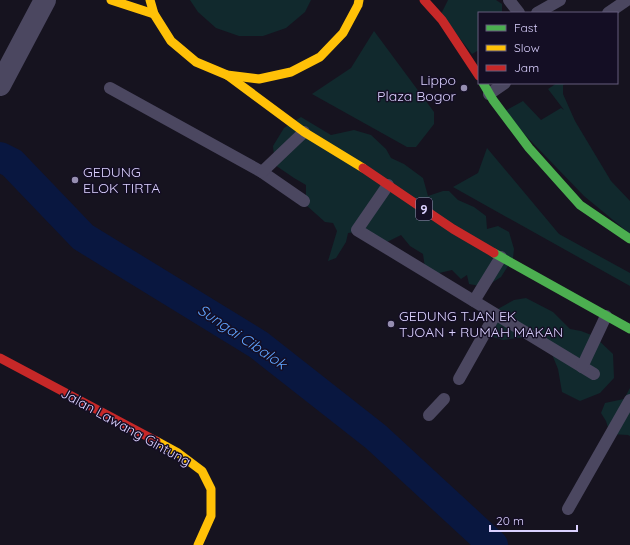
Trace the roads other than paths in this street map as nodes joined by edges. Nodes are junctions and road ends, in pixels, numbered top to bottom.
1 (45, 0) edge
2 (111, 0) edge
3 (150, 0) edge
4 (359, 0) edge
5 (424, 0) edge
6 (509, 0) edge
7 (560, 0) edge
8 (627, 0) edge
9 (518, 12) edge
10 (539, 12) edge
11 (609, 12) edge
12 (154, 14) junction
13 (478, 74) edge
14 (227, 75) junction
15 (484, 84) edge
16 (504, 84) edge
17 (0, 86) edge
18 (110, 88) dead end
19 (489, 94) junction
20 (304, 132) junction
21 (262, 172) junction
22 (388, 185) junction
23 (304, 201) dead end
24 (630, 239) edge
25 (502, 257) junction
26 (474, 301) junction
27 (495, 315) junction
28 (606, 316) junction
29 (630, 329) edge
30 (0, 358) edge
31 (582, 367) junction
32 (594, 374) dead end
33 (458, 379) dead end
34 (444, 400) dead end
35 (630, 400) edge
36 (429, 415) dead end
37 (568, 509) dead end
38 (198, 545) edge

1 - 17 street
2 - 12 main road
3 - 12 main road, 9
4 - 14 main road, 9
5 - 13 main road
6 - 9 lane
7 - 10 lane
8 - 11 lane
12 - 14 main road, 9
14 - 20 main road, 9
15 - 19 main road
16 - 19 lane
18 - 21 lane
19 - 24 main road
20 - 21 lane
20 - 22 main road, 9
21 - 23 lane
22 - 25 main road, 9
22 - 26 lane
25 - 26 lane
25 - 28 main road, 9
26 - 27 lane
27 - 31 lane
27 - 33 lane
28 - 29 main road, 9
28 - 31 lane
30 - 38 main road, Jalan Lawang Gintung
31 - 32 lane
34 - 36 lane
35 - 37 lane

